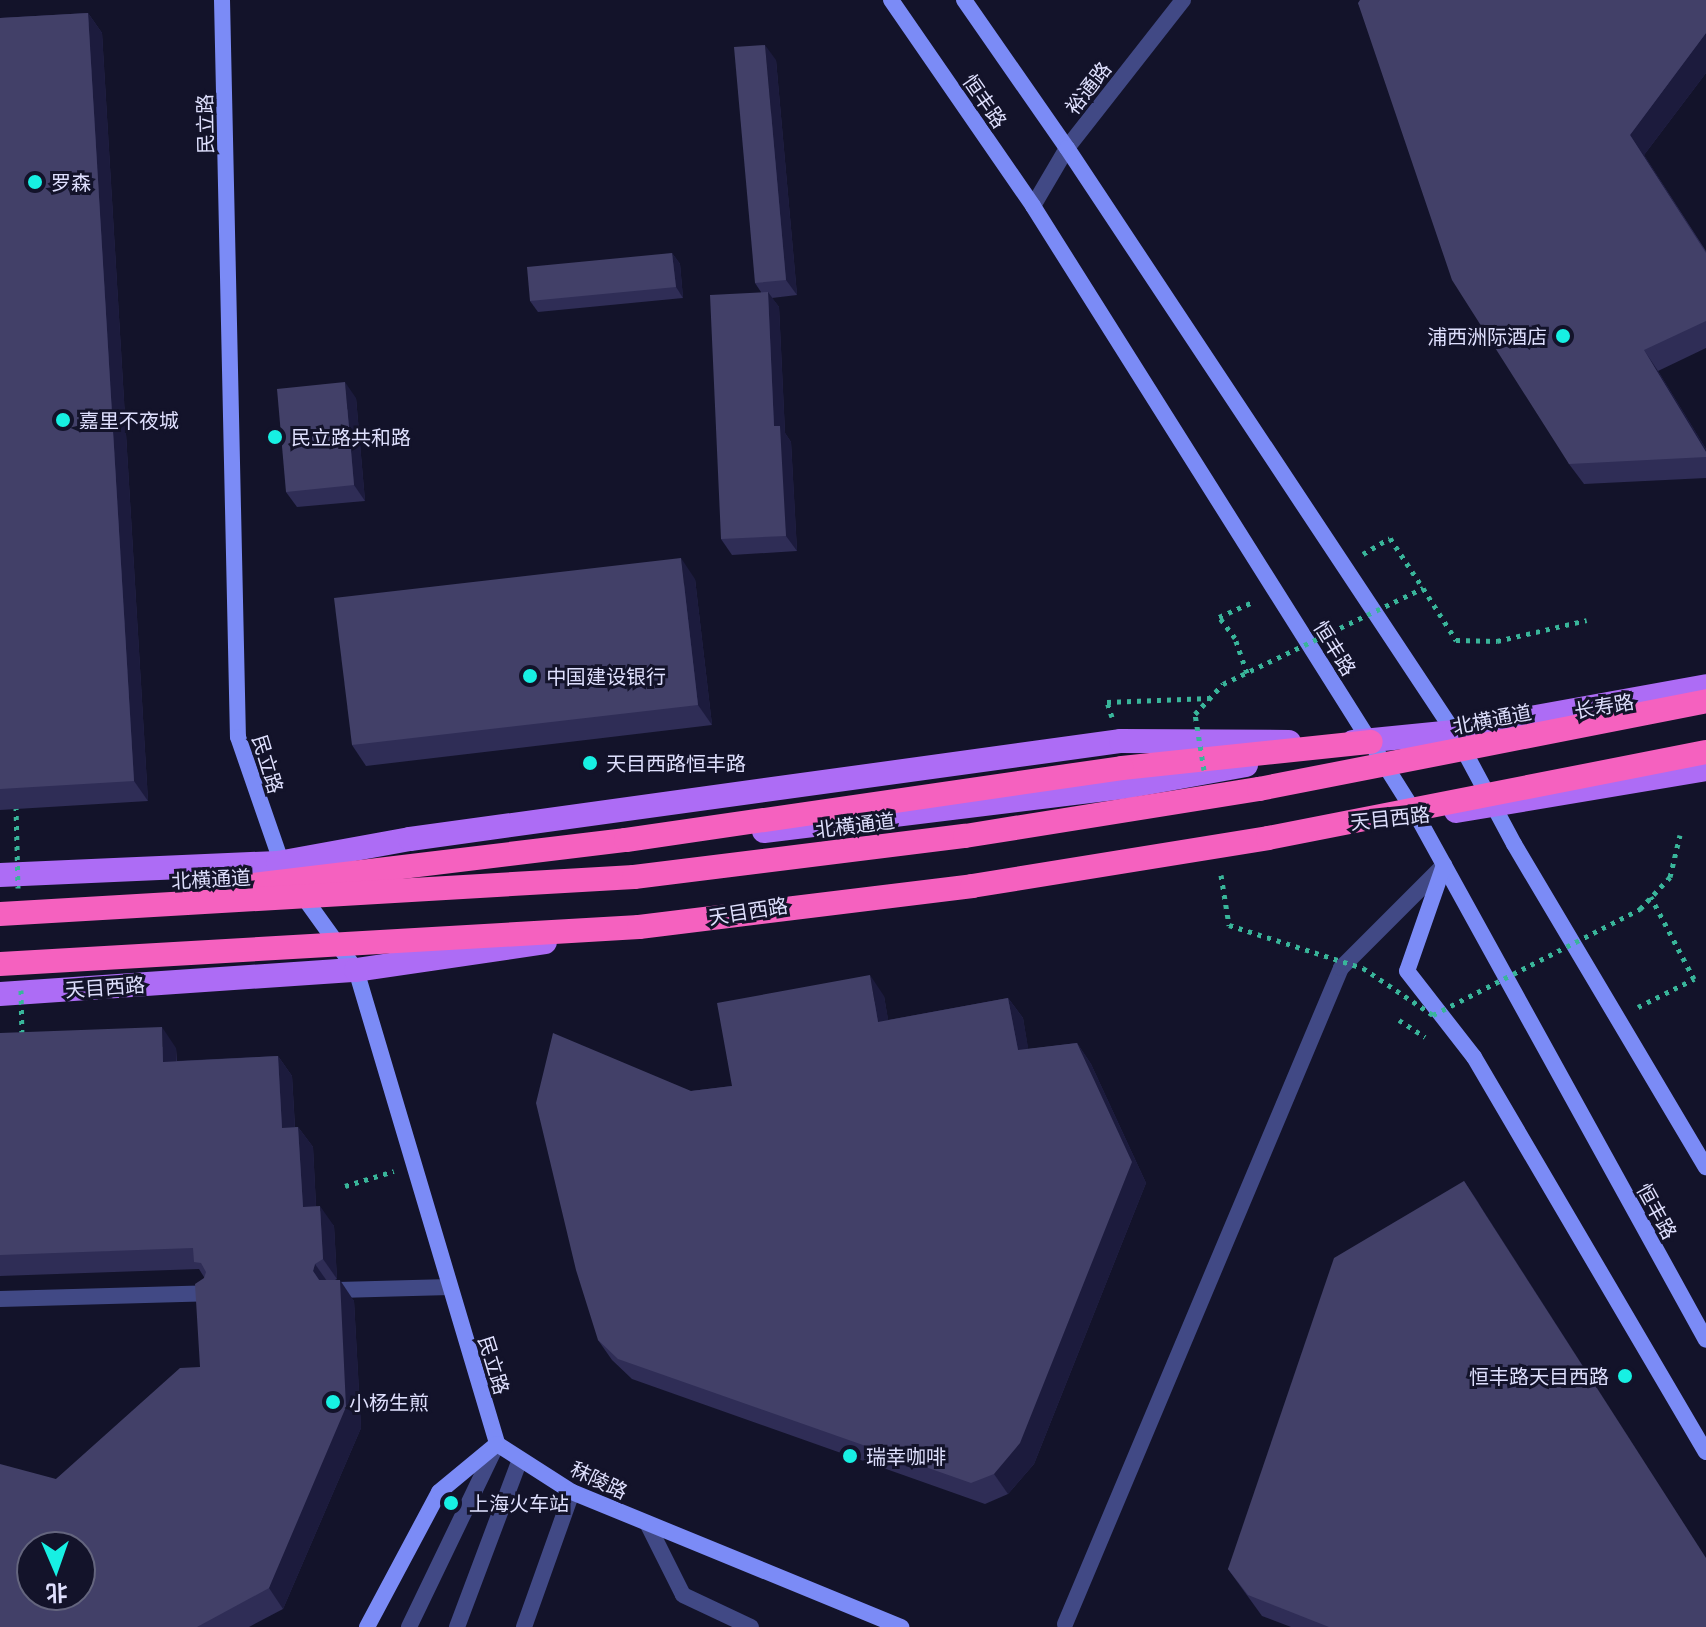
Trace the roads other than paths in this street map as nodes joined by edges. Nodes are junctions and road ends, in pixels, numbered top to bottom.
1 (222, 0) edge
2 (891, 0) edge
3 (964, 0) edge
4 (1183, 0) edge
5 (1067, 148) junction
6 (1033, 206) junction
7 (1706, 686) edge
8 (1706, 701) edge
9 (1454, 732) junction
10 (1371, 742) junction
11 (1706, 752) edge
12 (1706, 769) edge
13 (1494, 806) junction
14 (1417, 816) junction
15 (278, 863) junction
16 (1444, 865) junction
17 (0, 875) edge
18 (90, 910) junction
19 (0, 914) edge
20 (0, 964) edge
21 (356, 970) junction
22 (0, 994) edge
23 (1706, 1167) edge
24 (450, 1287) junction
25 (338, 1290) edge
26 (209, 1293) edge
27 (0, 1299) edge
28 (1706, 1340) edge
29 (497, 1444) junction
30 (1706, 1452) edge
31 (520, 1459) junction
32 (572, 1492) junction
33 (647, 1523) junction
34 (1065, 1624) dead end
35 (367, 1627) edge
36 (409, 1627) edge
37 (457, 1627) edge
38 (524, 1627) edge
39 (751, 1627) edge
40 (901, 1627) edge

1 - 15 main road, 民立路
2 - 6 main road, 恒丰路
3 - 5 main road, 恒丰路
4 - 5 street, 裕通路
5 - 6 street, 裕通路
5 - 9 main road, 恒丰路
6 - 10 main road, 恒丰路
7 - 9 main road, 长寿路
8 - 18 highway, 北横通道, bridge
9 - 10 main road
9 - 13 main road, 恒丰路
10 - 14 main road, 恒丰路
10 - 15 main road
10 - 15 main road
10 - 18 highway, bridge
11 - 20 highway, bridge
12 - 13 main road
13 - 14 main road, 天目西路
13 - 23 main road, 恒丰路
14 - 16 main road, 恒丰路
14 - 21 main road, 天目西路
15 - 17 main road
15 - 21 main road, 民立路
16 - 28 main road, 恒丰路
16 - 30 main road
16 - 34 street
18 - 19 highway, 北横通道, bridge
21 - 22 main road, 天目西路
21 - 24 main road, 民立路
24 - 25 street
24 - 29 main road, 民立路
26 - 27 street
29 - 31 main road, 秣陵路
29 - 35 main road
29 - 36 street
31 - 32 main road, 秣陵路
31 - 37 street
32 - 33 main road, 秣陵路
32 - 38 street
33 - 39 street
33 - 40 main road, 秣陵路

